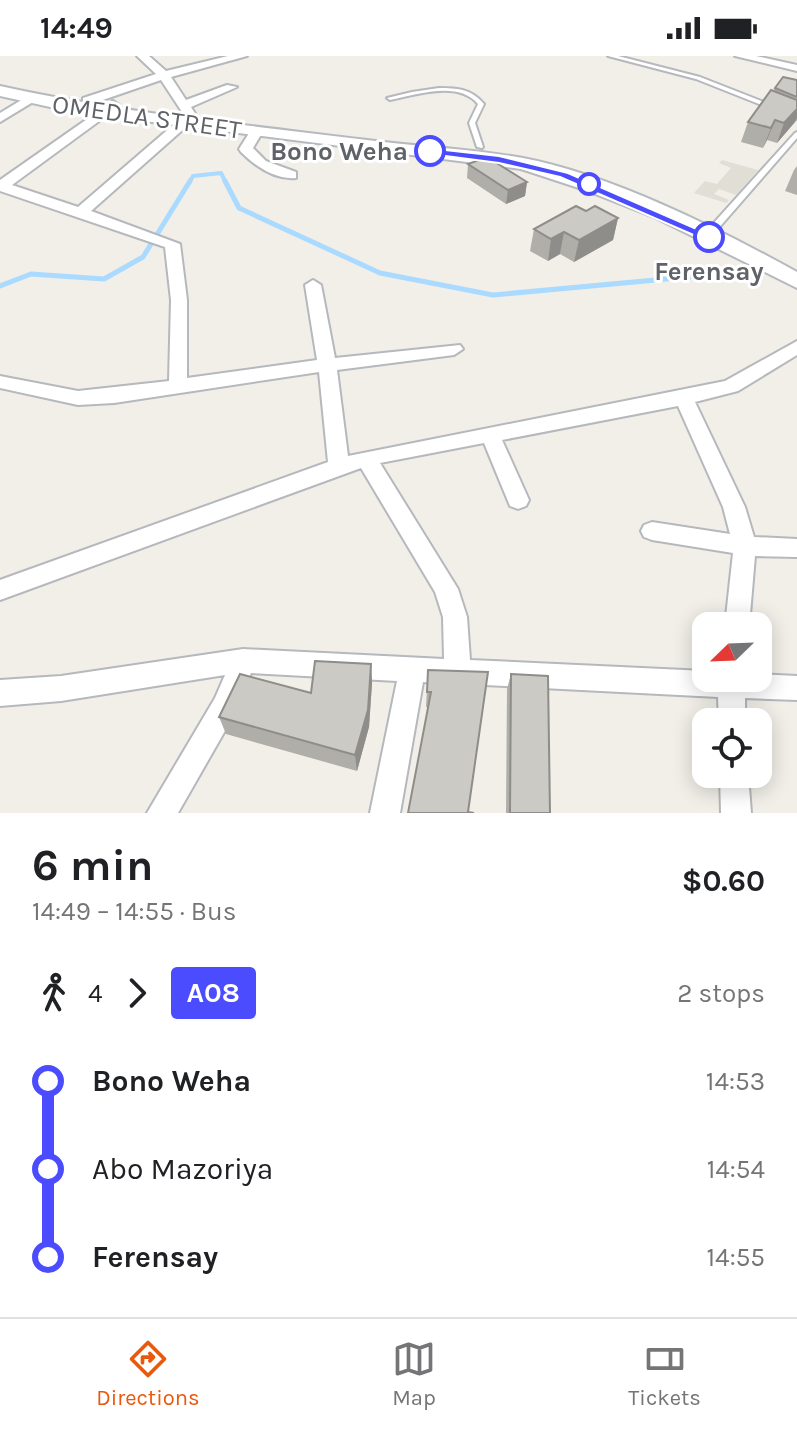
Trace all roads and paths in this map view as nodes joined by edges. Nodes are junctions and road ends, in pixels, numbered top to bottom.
1 (142, 56) edge
2 (242, 56) edge
3 (611, 56) edge
4 (740, 56) edge
5 (797, 68) edge
6 (164, 75) junction
7 (0, 78) edge
8 (231, 87) dead end
9 (0, 91) edge
10 (390, 98) dead end
11 (32, 99) junction
12 (101, 106) junction
13 (185, 115) junction
14 (797, 117) edge
15 (0, 118) edge
16 (256, 133) junction
17 (797, 134) edge
18 (479, 152) junction
19 (291, 175) dead end
20 (1, 186) edge
21 (82, 211) junction
22 (714, 228) junction
23 (797, 262) edge
24 (797, 281) edge
25 (313, 285) dead end
26 (797, 347) edge
27 (454, 349) dead end
28 (327, 364) junction
29 (0, 382) edge
30 (178, 386) junction
31 (684, 398) junction
32 (490, 435) junction
33 (368, 458) junction
34 (339, 466) junction
35 (518, 500) dead end
36 (652, 531) dead end
37 (745, 546) junction
38 (797, 548) edge
39 (0, 590) edge
40 (738, 612) edge
41 (243, 661) junction
42 (412, 670) junction
43 (458, 674) junction
44 (692, 680) edge
45 (772, 685) edge
46 (797, 688) edge
47 (0, 693) edge
48 (735, 788) edge
49 (162, 813) edge
50 (385, 813) edge
51 (736, 813) edge

1 - 6 street
2 - 6 street
3 - 14 lane
4 - 5 street
6 - 12 street
6 - 13 street
7 - 12 main road, OMEDLA STREET
8 - 13 street
9 - 11 main road, OMEDLA STREET
10 - 18 lane
11 - 12 main road, OMEDLA STREET
11 - 15 street
12 - 13 main road, OMEDLA STREET
12 - 20 street
13 - 16 main road, OMEDLA STREET
13 - 18 main road, OMEDLA STREET
13 - 21 street
16 - 18 main road, OMEDLA STREET
16 - 19 street
17 - 22 lane
18 - 22 main road, OMEDLA STREET
18 - 24 main road, OMEDLA STREET
20 - 21 street
21 - 30 street
22 - 23 main road, OMEDLA STREET
25 - 28 street
26 - 31 street
27 - 28 street
28 - 30 street
28 - 34 street
29 - 30 street
31 - 32 street
31 - 37 street
32 - 33 street
32 - 35 street
33 - 34 street
33 - 43 street
34 - 39 street
36 - 37 street
37 - 38 street
37 - 40 street
41 - 42 street
41 - 47 street
41 - 49 street
42 - 43 street
42 - 50 street
43 - 44 street
45 - 46 street
48 - 51 street

